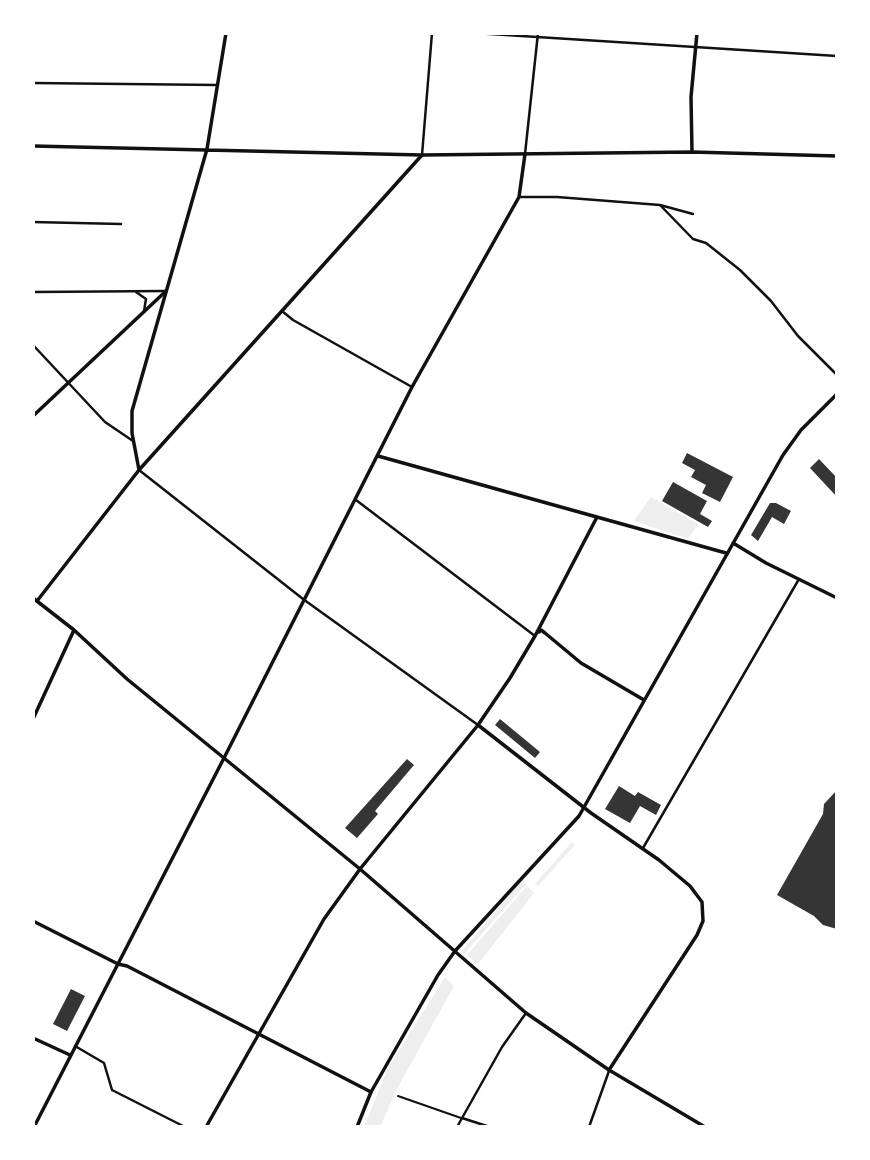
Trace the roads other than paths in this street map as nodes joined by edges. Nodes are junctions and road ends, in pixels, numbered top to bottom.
1 (226, 33) edge
2 (432, 33) edge
3 (474, 33) edge
4 (538, 33) edge
5 (697, 33) edge
6 (538, 39) junction
7 (696, 49) junction
8 (837, 56) edge
9 (33, 83) edge
10 (217, 85) junction
11 (33, 146) edge
12 (207, 149) junction
13 (692, 152) junction
14 (525, 154) junction
15 (422, 155) junction
16 (837, 156) edge
17 (519, 197) junction
18 (660, 205) junction
19 (693, 214) dead end
20 (33, 222) edge
21 (121, 224) dead end
22 (166, 291) junction
23 (33, 292) edge
24 (135, 292) junction
25 (144, 311) junction
26 (282, 311) junction
27 (33, 345) edge
28 (837, 375) edge
29 (69, 382) junction
30 (412, 387) junction
31 (837, 394) edge
32 (33, 416) edge
33 (133, 441) junction
34 (377, 456) junction
35 (139, 470) junction
36 (355, 500) junction
37 (597, 517) junction
38 (733, 543) junction
39 (726, 553) junction
40 (799, 579) junction
41 (837, 598) edge
42 (303, 599) junction
43 (35, 600) edge
44 (33, 606) edge
45 (74, 630) junction
46 (535, 636) junction
47 (644, 699) junction
48 (33, 719) edge
49 (478, 725) junction
50 (225, 758) junction
51 (584, 808) junction
52 (643, 848) junction
53 (360, 869) junction
54 (33, 921) edge
55 (455, 951) junction
56 (118, 964) junction
57 (526, 1013) junction
58 (259, 1035) junction
59 (33, 1038) edge
60 (75, 1045) junction
61 (70, 1055) junction
62 (609, 1070) junction
63 (371, 1091) junction
64 (398, 1097) dead end
65 (461, 1118) junction
66 (34, 1127) edge
67 (185, 1127) edge
68 (206, 1127) edge
69 (357, 1127) edge
70 (457, 1127) edge
71 (490, 1127) edge
72 (589, 1127) edge
73 (705, 1127) edge

1 - 10 main road
2 - 15 street
3 - 6 street
4 - 6 street
5 - 7 main road
6 - 7 street
6 - 14 street
7 - 8 street
7 - 13 main road
9 - 10 street
10 - 12 main road
11 - 12 main road
12 - 15 main road
12 - 22 main road
13 - 14 main road
13 - 16 main road
14 - 15 main road
14 - 17 main road
15 - 26 main road
17 - 18 street
17 - 30 main road
18 - 19 street
18 - 28 street
20 - 21 street
22 - 24 street
22 - 25 main road
22 - 33 main road
23 - 24 street
24 - 25 street
25 - 29 main road
26 - 30 street
26 - 35 main road
27 - 29 street
29 - 32 main road
29 - 33 street
30 - 34 main road
31 - 38 main road
33 - 35 main road
34 - 36 main road
34 - 37 main road
35 - 42 street
35 - 43 main road
36 - 42 main road
36 - 46 street
37 - 39 main road
37 - 46 main road
38 - 39 main road
38 - 40 main road
39 - 47 main road
40 - 41 main road
40 - 52 street
42 - 49 street
42 - 50 main road
43 - 44 main road
43 - 45 main road
45 - 48 main road
45 - 50 main road
46 - 47 main road
46 - 49 main road
47 - 51 main road
49 - 51 main road
49 - 53 main road
50 - 53 main road
50 - 56 main road
51 - 52 main road
51 - 55 main road
52 - 62 main road
53 - 55 main road
53 - 58 main road
54 - 56 main road
55 - 57 main road
55 - 63 main road
56 - 58 main road
56 - 60 main road
57 - 62 main road
57 - 65 street
58 - 63 main road
58 - 68 main road
59 - 61 main road
60 - 61 main road
60 - 67 street
61 - 66 main road
62 - 72 street
62 - 73 main road
63 - 69 main road
64 - 65 lane
65 - 70 street
65 - 71 street

